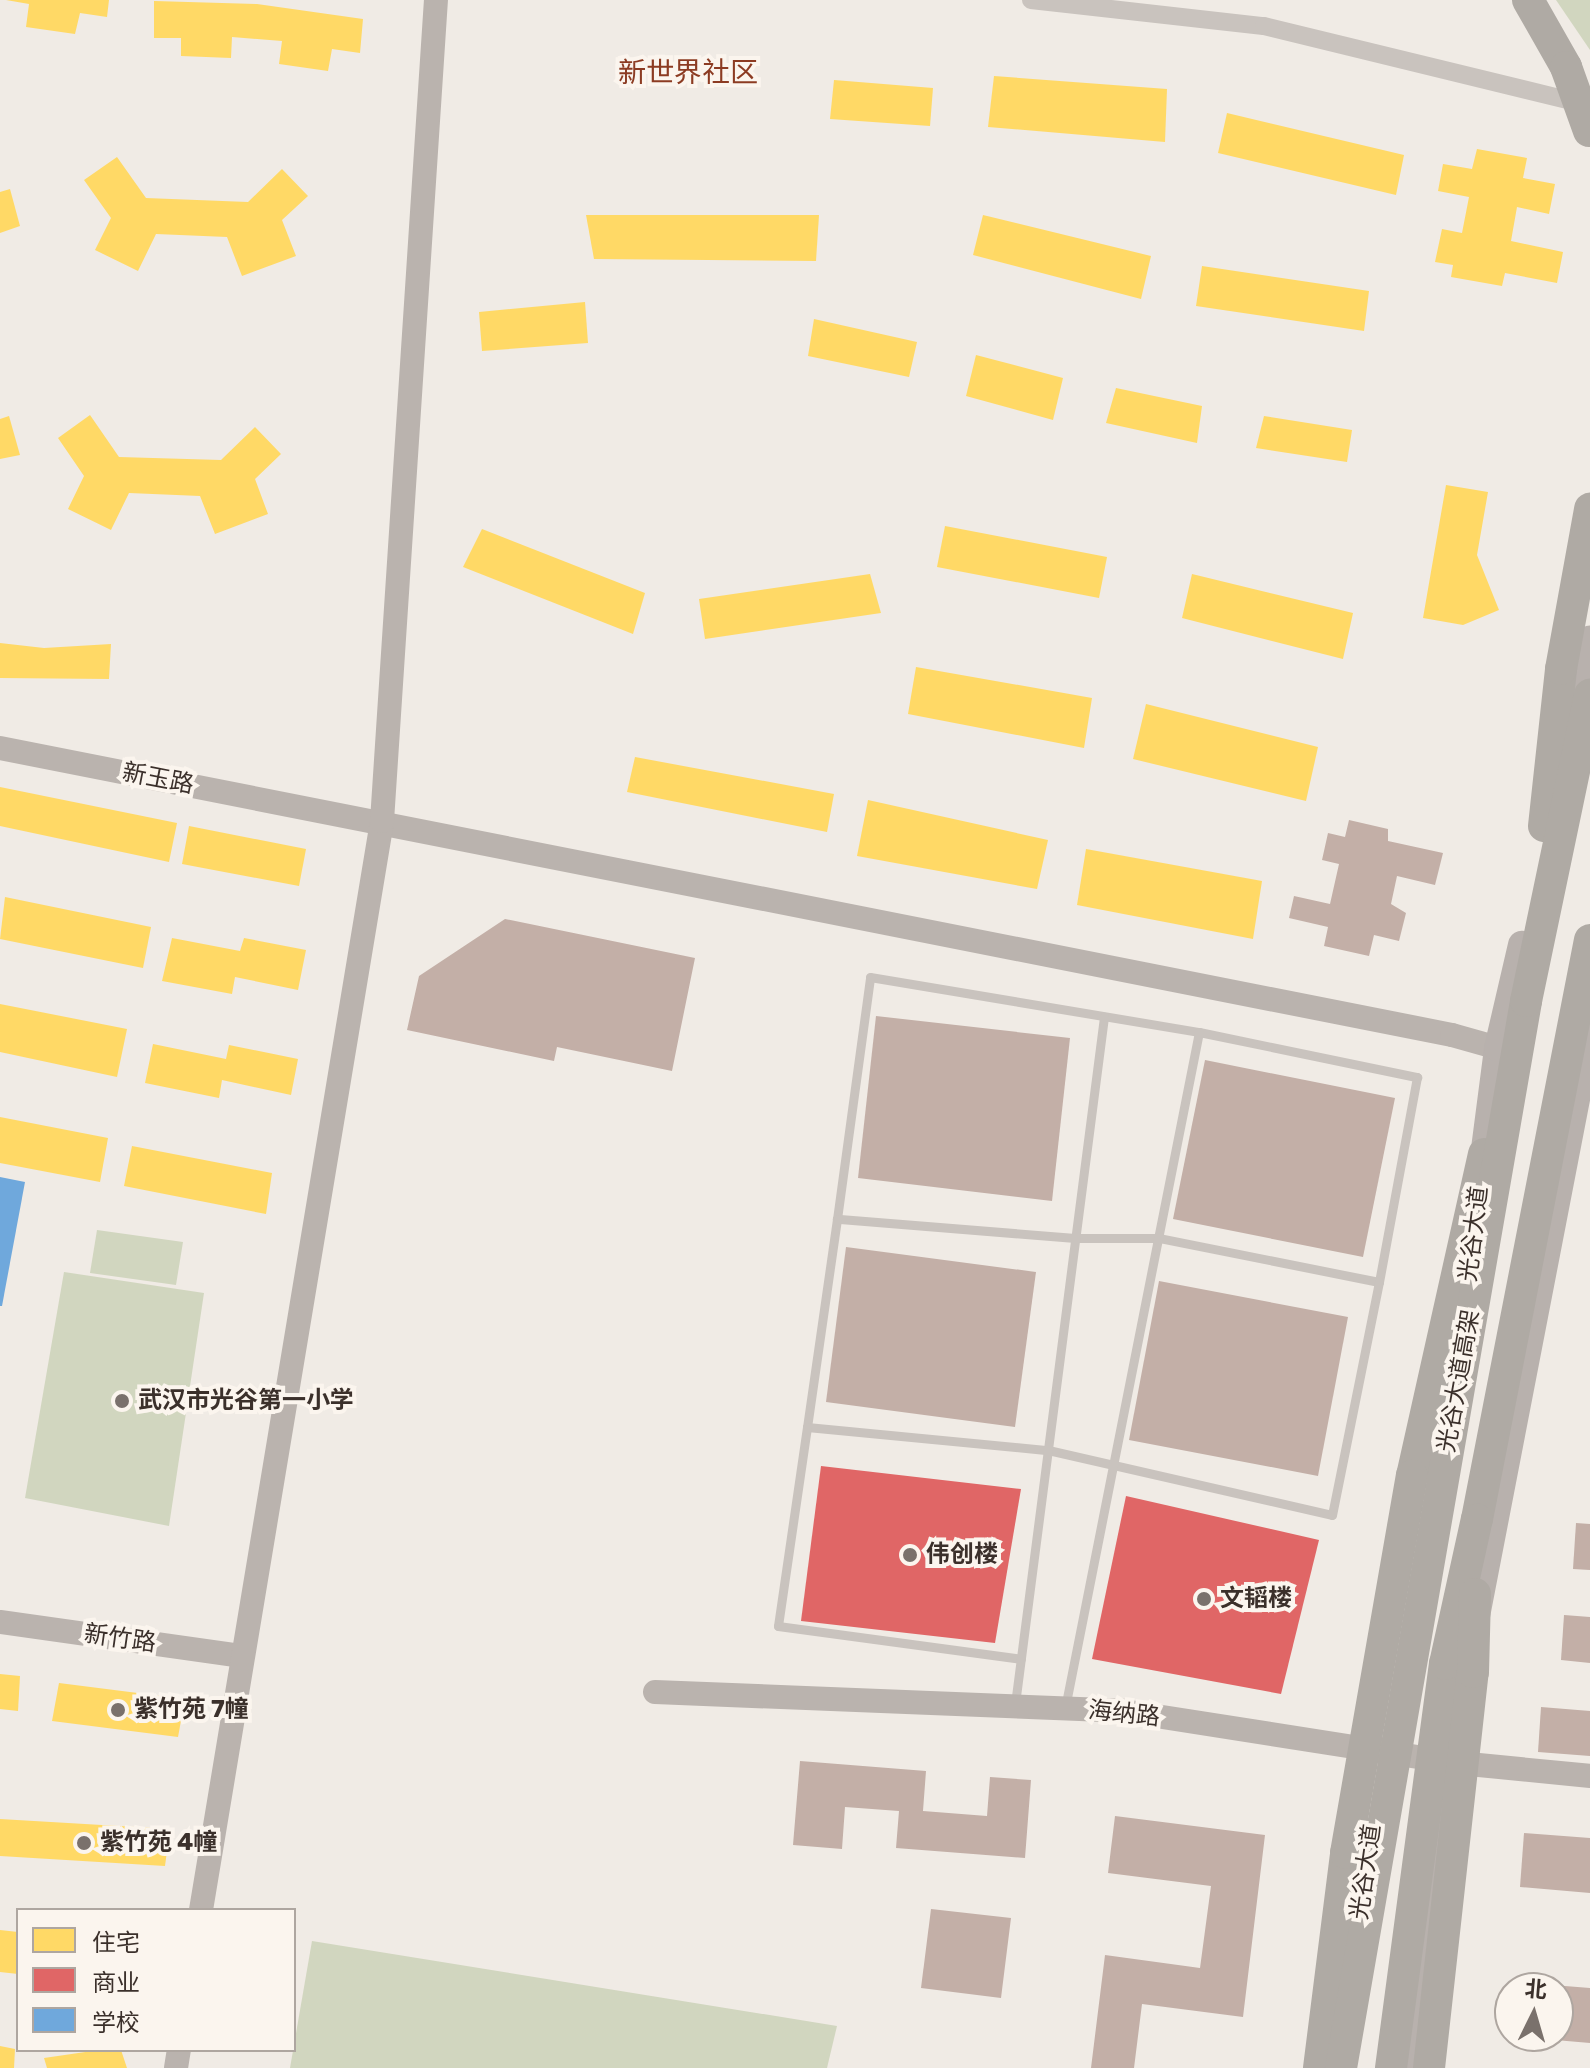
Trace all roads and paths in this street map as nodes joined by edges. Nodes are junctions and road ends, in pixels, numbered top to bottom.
1 (436, 0) edge
2 (1031, 0) edge
3 (1528, 0) edge
4 (1590, 105) edge
5 (1590, 133) edge
6 (1590, 509) edge
7 (1590, 600) edge
8 (1590, 640) edge
9 (1590, 695) edge
10 (0, 748) edge
11 (382, 821) junction
12 (1590, 940) edge
13 (1526, 1001) junction
14 (1104, 1017) junction
15 (1590, 1027) edge
16 (1199, 1032) junction
17 (1498, 1048) junction
18 (1484, 1154) junction
19 (837, 1219) junction
20 (1075, 1238) junction
21 (1158, 1238) junction
22 (1379, 1282) junction
23 (807, 1427) junction
24 (1048, 1450) junction
25 (1113, 1464) junction
26 (1477, 1519) junction
27 (0, 1622) edge
28 (241, 1656) junction
29 (1021, 1659) junction
30 (655, 1692) dead end
31 (1015, 1706) junction
32 (1065, 1708) junction
33 (1382, 1753) junction
34 (1448, 1762) junction
35 (1590, 1776) edge
36 (201, 1908) edge
37 (1319, 2068) edge
38 (1340, 2068) edge
39 (1391, 2068) edge
40 (1408, 2068) edge
41 (1429, 2068) edge

1 - 11 street
2 - 4 street
3 - 5 highway, bridge
6 - 13 highway, bridge
7 - 13 highway, bridge
8 - 17 main road, 光谷大道
9 - 13 highway, 光谷大道高架, bridge
10 - 11 street, 新玉路
11 - 17 street, 新玉路
11 - 28 street
12 - 26 highway, 光谷大道高架
13 - 38 highway, 光谷大道高架, bridge
14 - 16 lane
14 - 19 lane
14 - 20 lane
15 - 34 main road
16 - 21 lane
16 - 22 lane
17 - 18 main road, 光谷大道
18 - 33 main road, 光谷大道
18 - 37 highway, bridge
19 - 20 lane
19 - 23 lane
20 - 21 lane
20 - 24 lane
21 - 22 lane
21 - 25 lane
22 - 25 lane
23 - 24 lane
23 - 29 lane
24 - 25 lane
24 - 29 lane
25 - 32 lane
26 - 39 highway, 光谷大道高架, bridge
26 - 41 highway, bridge
27 - 28 street, 新竹路
28 - 36 street
29 - 31 lane
30 - 31 street, 海纳路
31 - 32 street, 海纳路
32 - 33 street, 海纳路
33 - 34 street, 海纳路
33 - 38 main road, 光谷大道
34 - 35 street, 海纳路
34 - 40 main road

